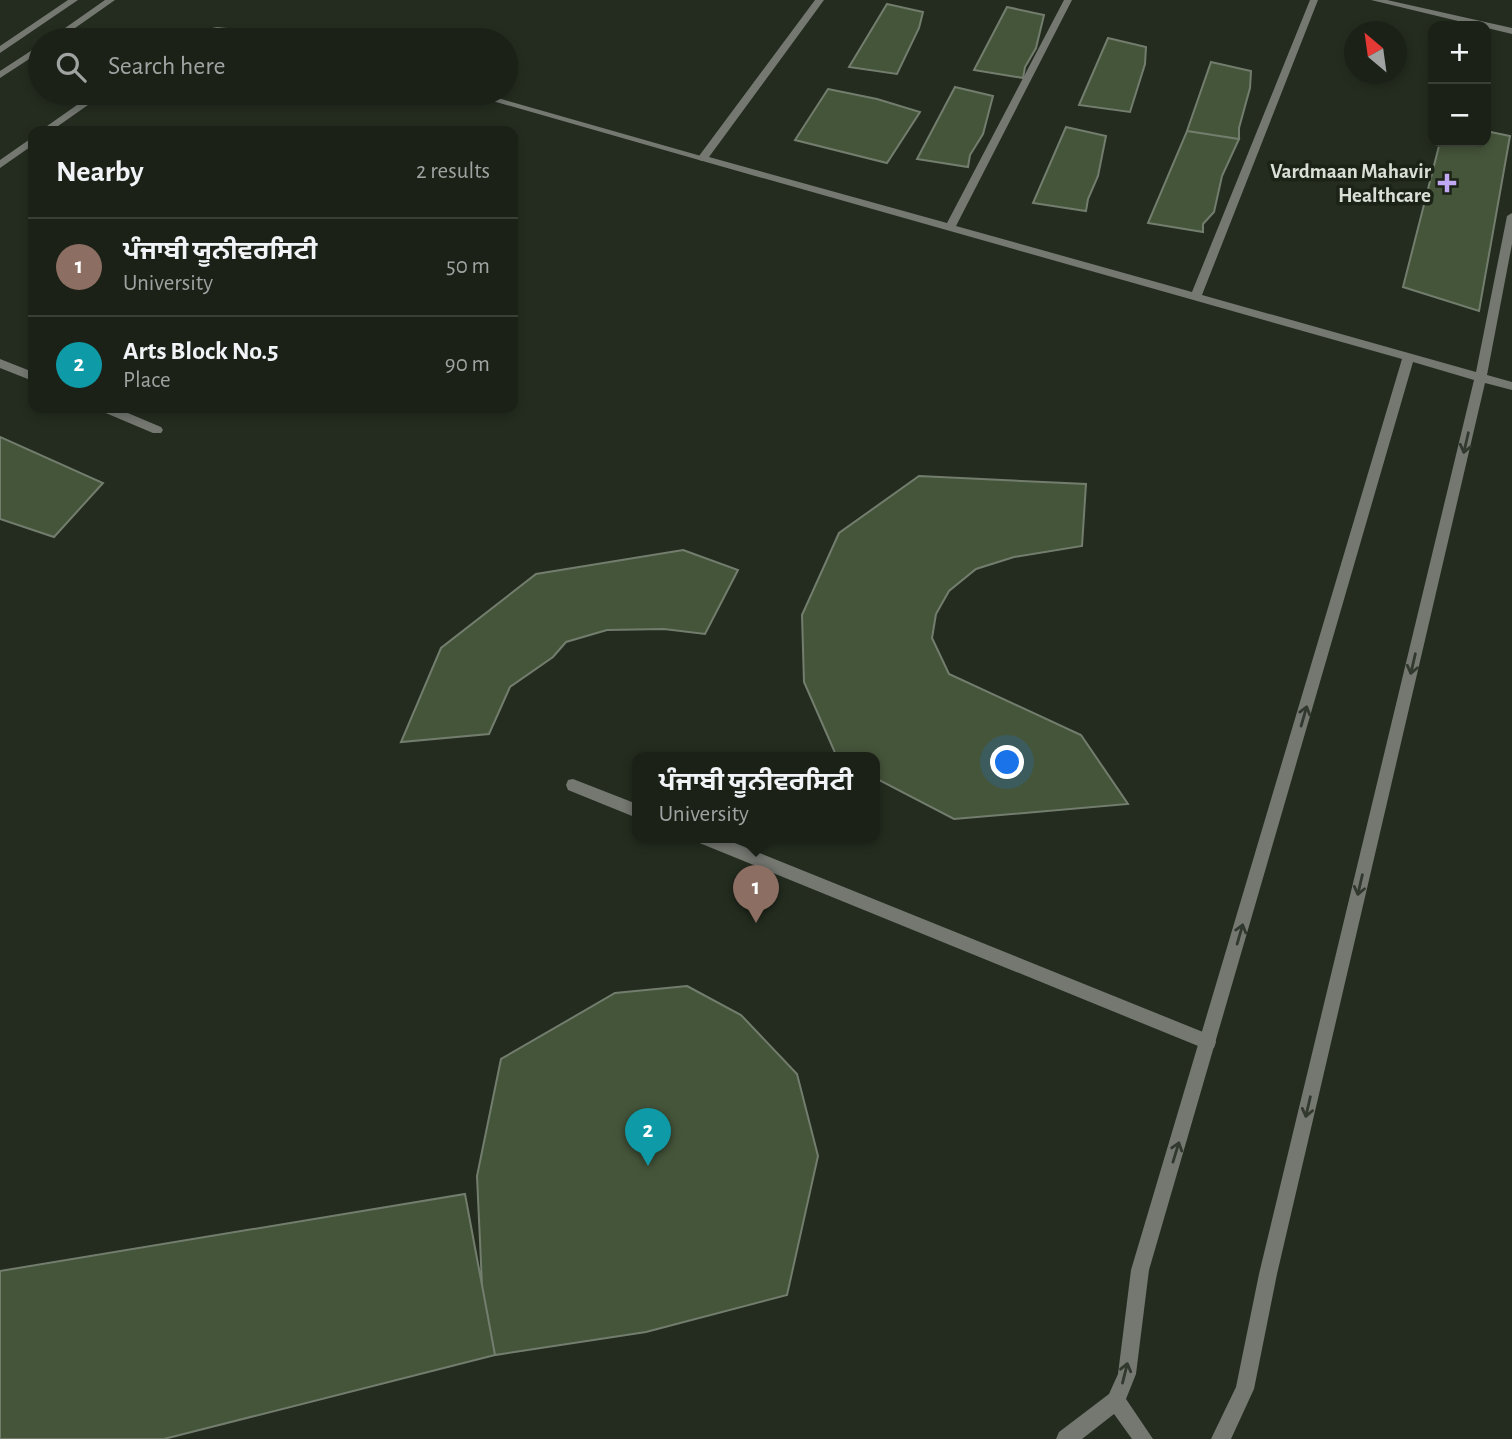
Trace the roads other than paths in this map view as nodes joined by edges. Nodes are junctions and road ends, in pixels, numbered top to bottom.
1 (74, 0) edge
2 (111, 0) edge
3 (820, 0) edge
4 (1068, 0) edge
5 (1314, 0) edge
6 (1375, 0) edge
7 (33, 28) edge
8 (70, 28) edge
9 (28, 31) edge
10 (1512, 31) edge
11 (0, 50) edge
12 (28, 56) edge
13 (0, 75) edge
14 (83, 105) edge
15 (513, 105) edge
16 (52, 126) edge
17 (28, 144) edge
18 (703, 158) junction
19 (0, 165) edge
20 (1512, 216) edge
21 (950, 227) junction
22 (1196, 295) junction
23 (1408, 358) junction
24 (0, 363) edge
25 (28, 375) edge
26 (1482, 376) junction
27 (1512, 386) edge
28 (117, 413) edge
29 (157, 430) dead end
30 (573, 785) dead end
31 (632, 809) edge
32 (717, 843) edge
33 (1208, 1042) junction
34 (1116, 1401) junction
35 (1066, 1439) edge
36 (1143, 1439) edge
37 (1221, 1439) edge

1 - 7 street
2 - 8 street
3 - 18 street
4 - 21 street
5 - 22 street
6 - 10 street
9 - 11 street
12 - 13 street
14 - 16 street
15 - 18 street
17 - 19 street
18 - 21 street
20 - 26 street
21 - 22 street
22 - 23 street
23 - 26 street
33 -> 23 street
24 - 25 street
26 - 27 street
26 -> 37 street
28 - 29 street
30 - 31 street
32 - 33 street
34 -> 33 street
34 - 35 street
34 - 36 street

